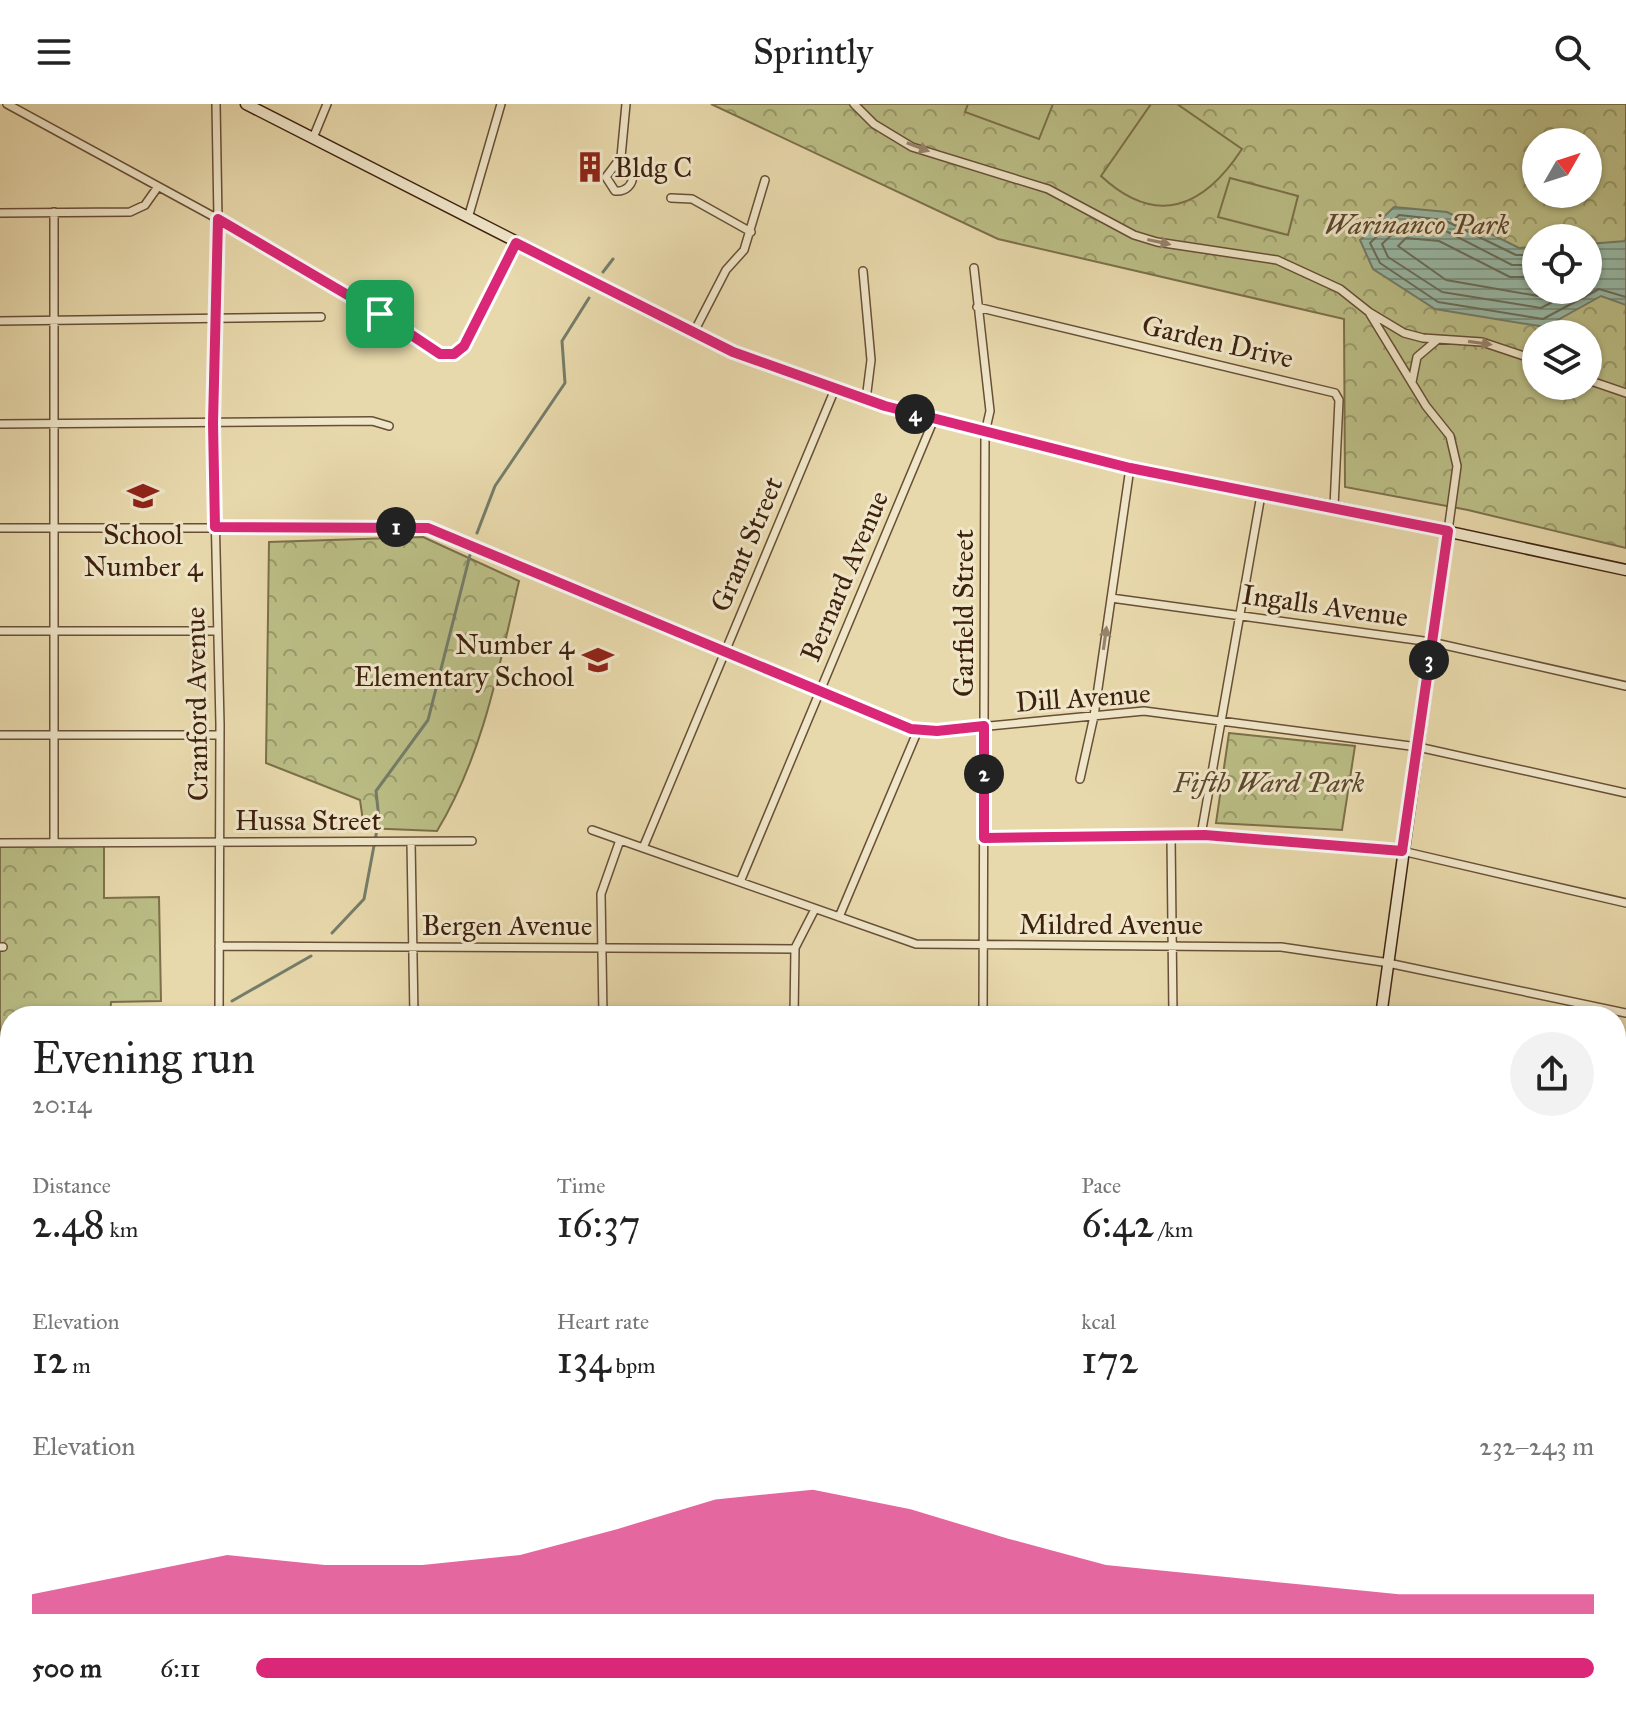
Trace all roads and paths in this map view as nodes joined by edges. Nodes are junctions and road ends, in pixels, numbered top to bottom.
1 (7, 104) edge
2 (216, 104) edge
3 (246, 104) edge
4 (327, 104) edge
5 (501, 104) edge
6 (626, 104) edge
7 (854, 104) edge
8 (313, 138) junction
9 (621, 157) junction
10 (765, 180) dead end
11 (157, 188) junction
12 (671, 198) dead end
13 (54, 212) junction
14 (0, 213) edge
15 (468, 218) junction
16 (218, 219) junction
17 (751, 232) junction
18 (516, 243) junction
19 (974, 268) dead end
20 (863, 271) dead end
21 (977, 307) junction
22 (1369, 312) junction
23 (321, 317) dead end
24 (216, 319) junction
25 (0, 321) edge
26 (54, 321) junction
27 (694, 332) junction
28 (1439, 339) junction
29 (1522, 355) edge
30 (1412, 384) junction
31 (1602, 385) edge
32 (835, 389) junction
33 (1626, 393) edge
34 (866, 400) junction
35 (934, 419) junction
36 (54, 423) junction
37 (213, 423) junction
38 (0, 424) edge
39 (389, 426) dead end
40 (985, 433) junction
41 (1130, 468) junction
42 (1261, 495) junction
43 (1334, 507) junction
44 (215, 527) junction
45 (0, 528) edge
46 (54, 528) junction
47 (1448, 531) junction
48 (1626, 570) edge
49 (1111, 598) junction
50 (1240, 616) junction
51 (0, 631) edge
52 (54, 631) junction
53 (217, 631) junction
54 (1431, 642) junction
55 (725, 652) junction
56 (1626, 686) edge
57 (820, 691) junction
58 (1094, 716) junction
59 (1221, 721) junction
60 (984, 726) junction
61 (918, 730) junction
62 (0, 735) edge
63 (54, 735) junction
64 (220, 735) junction
65 (1416, 747) junction
66 (1080, 779) dead end
67 (1626, 793) edge
68 (592, 830) dead end
69 (1201, 835) junction
70 (1171, 836) junction
71 (984, 838) junction
72 (620, 840) junction
73 (472, 841) dead end
74 (219, 842) junction
75 (411, 842) junction
76 (0, 843) edge
77 (54, 843) junction
78 (643, 848) junction
79 (1402, 851) junction
80 (740, 882) junction
81 (1626, 903) edge
82 (815, 909) junction
83 (839, 917) junction
84 (219, 946) junction
85 (983, 946) junction
86 (1171, 946) junction
87 (411, 947) junction
88 (602, 948) junction
89 (795, 949) junction
90 (1386, 963) junction
91 (219, 1006) edge
92 (414, 1006) edge
93 (603, 1006) edge
94 (794, 1006) edge
95 (983, 1006) edge
96 (1173, 1006) edge
97 (1382, 1006) edge
98 (1592, 1006) edge

1 - 11 street
2 - 16 street, Cranford Avenue
3 - 8 main road
4 - 8 street
5 - 15 street
6 - 9 street
7 -> 22 street
8 - 15 main road
9 - 9 street
10 - 17 street
11 - 13 street
11 - 16 street
12 - 17 street
13 - 14 street
13 - 26 street
15 - 18 main road
16 - 18 street
16 - 24 street, Cranford Avenue
17 - 27 street
18 - 27 main road
19 - 21 street, Garfield Street
20 - 34 street
21 - 40 street, Garfield Street
21 - 43 street, Garden Drive
22 - 28 street
22 - 30 street
23 - 24 street
24 - 26 street
24 - 37 street, Cranford Avenue
25 - 26 street
26 - 36 street
27 - 32 main road
28 -> 29 street
28 - 30 street
30 - 47 street
31 - 33 street
32 - 34 main road
32 - 55 street, Grant Street
34 - 35 main road
35 - 40 main road
35 - 57 street, Bernard Avenue
36 - 37 street
36 - 38 street
36 - 46 street
37 - 39 street
37 - 44 street, Cranford Avenue
40 - 41 main road
40 - 60 street, Garfield Street
41 - 42 main road
41 - 49 street
42 - 43 main road
42 - 50 street
43 - 47 main road
44 - 46 street, Dill Avenue
44 - 53 street, Cranford Avenue
44 - 55 street, Dill Avenue
45 - 46 street, Dill Avenue
46 - 52 street
47 - 48 main road
47 - 54 main road
49 - 50 street, Ingalls Avenue
58 -> 49 street
50 - 54 street, Ingalls Avenue
50 - 59 street
51 - 52 street
52 - 53 street
52 - 63 street
53 - 64 street, Cranford Avenue
54 - 56 street, Ingalls Avenue
54 - 65 main road
55 - 57 street, Dill Avenue
55 - 78 street, Grant Street
57 - 61 street, Dill Avenue
57 - 80 street, Bernard Avenue
58 - 59 street, Dill Avenue
58 - 60 street, Dill Avenue
58 - 66 street
59 - 65 street, Dill Avenue
59 - 69 street
60 - 61 street, Dill Avenue
60 - 71 street, Garfield Street
61 - 83 street
62 - 63 street
63 - 64 street
63 - 77 street
64 - 74 street, Cranford Avenue
65 - 67 street, Dill Avenue
65 - 79 main road
68 - 72 street
69 - 70 street
69 - 79 street
70 - 71 street
70 - 86 street
71 - 85 street, Garfield Street
72 - 78 street
72 - 88 street
73 - 75 street, Hussa Street
74 - 75 street, Hussa Street
74 - 77 street, Hussa Street
74 - 84 street, Cranford Avenue
75 - 87 street
76 - 77 street, Hussa Street
78 - 80 street
79 - 81 street
79 - 90 main road
80 - 82 street
82 - 83 street, Mildred Avenue
82 - 89 street
83 - 85 street, Mildred Avenue
84 - 87 street, Bergen Avenue
84 - 91 street, Cranford Avenue
85 - 86 street, Mildred Avenue
85 - 95 street, Garfield Street
86 - 90 street, Mildred Avenue
86 - 96 street
87 - 88 street, Bergen Avenue
87 - 92 street
88 - 89 street, Bergen Avenue
88 - 93 street
89 - 94 street
90 - 97 main road
90 - 98 street, Mildred Avenue

